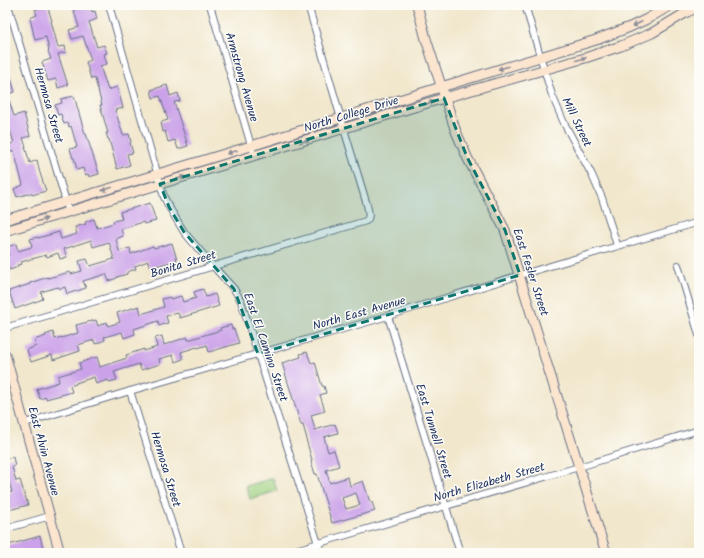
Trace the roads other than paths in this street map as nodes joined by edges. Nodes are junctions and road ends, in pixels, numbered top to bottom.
1 (8, 5) edge
2 (109, 5) edge
3 (210, 5) edge
4 (308, 5) edge
5 (417, 5) edge
6 (526, 5) edge
7 (671, 5) edge
8 (699, 7) edge
9 (540, 57) junction
10 (544, 69) junction
11 (441, 87) junction
12 (444, 98) junction
13 (341, 118) junction
14 (344, 129) junction
15 (251, 146) junction
16 (254, 156) junction
17 (157, 175) junction
18 (160, 184) junction
19 (66, 202) junction
20 (69, 212) junction
21 (5, 220) edge
22 (699, 222) edge
23 (5, 231) edge
24 (618, 246) junction
25 (678, 265) dead end
26 (213, 266) junction
27 (520, 274) junction
28 (388, 316) junction
29 (5, 328) edge
30 (699, 335) edge
31 (5, 354) edge
32 (258, 354) junction
33 (130, 391) junction
34 (25, 423) junction
35 (699, 430) edge
36 (579, 467) junction
37 (445, 506) junction
38 (50, 516) junction
39 (5, 529) edge
40 (318, 543) junction
41 (60, 553) edge
42 (181, 553) edge
43 (286, 553) edge
44 (321, 553) edge
45 (460, 553) edge
46 (606, 553) edge

1 - 19 street, Hermosa Street
2 - 17 street, East El Camino Street
3 - 15 street, Armstrong Avenue
4 - 13 street
5 - 11 street, East Fesler Street
6 - 9 street, Mill Street
7 -> 9 street, North College Drive
10 -> 8 street, North College Drive
9 - 10 street, Mill Street
9 -> 11 street, North College Drive
10 - 12 street, North College Drive
10 - 24 street, Mill Street
11 - 12 street, East Fesler Street
11 - 13 street, North College Drive
14 -> 12 street, North College Drive
12 - 27 street, East Fesler Street
13 - 14 street
13 - 15 street, North College Drive
16 -> 14 street, North College Drive
14 - 26 street, Bonita Street
15 - 16 street, Armstrong Avenue
15 -> 17 street, North College Drive
18 -> 16 street, North College Drive
17 - 18 street, East El Camino Street
17 -> 19 street, North College Drive
18 - 20 street, North College Drive
18 - 26 street, East El Camino Street
19 - 20 street, Hermosa Street
19 - 21 street, North College Drive
23 -> 20 street, North College Drive
22 - 24 street, North East Avenue
24 - 27 street, North East Avenue
25 - 30 street
26 - 29 street, Bonita Street
26 - 32 street, East El Camino Street
27 - 28 street, North East Avenue
27 - 36 street, East Fesler Street
28 - 32 street, North East Avenue
28 - 37 street, East Tunnell Street
31 - 34 street, East Alvin Avenue
32 - 33 street, North East Avenue
32 - 40 street, East El Camino Street
33 - 34 street, North East Avenue
33 - 42 street, Hermosa Street
34 - 38 street, East Alvin Avenue
35 - 36 street, North Elizabeth Street
36 - 37 street, North Elizabeth Street
36 - 46 street, East Fesler Street
37 - 40 street, North Elizabeth Street
37 - 45 street, East Tunnell Street
38 - 39 street
38 - 41 street, East Alvin Avenue
40 - 43 street, North Elizabeth Street
40 - 44 street, East El Camino Street

